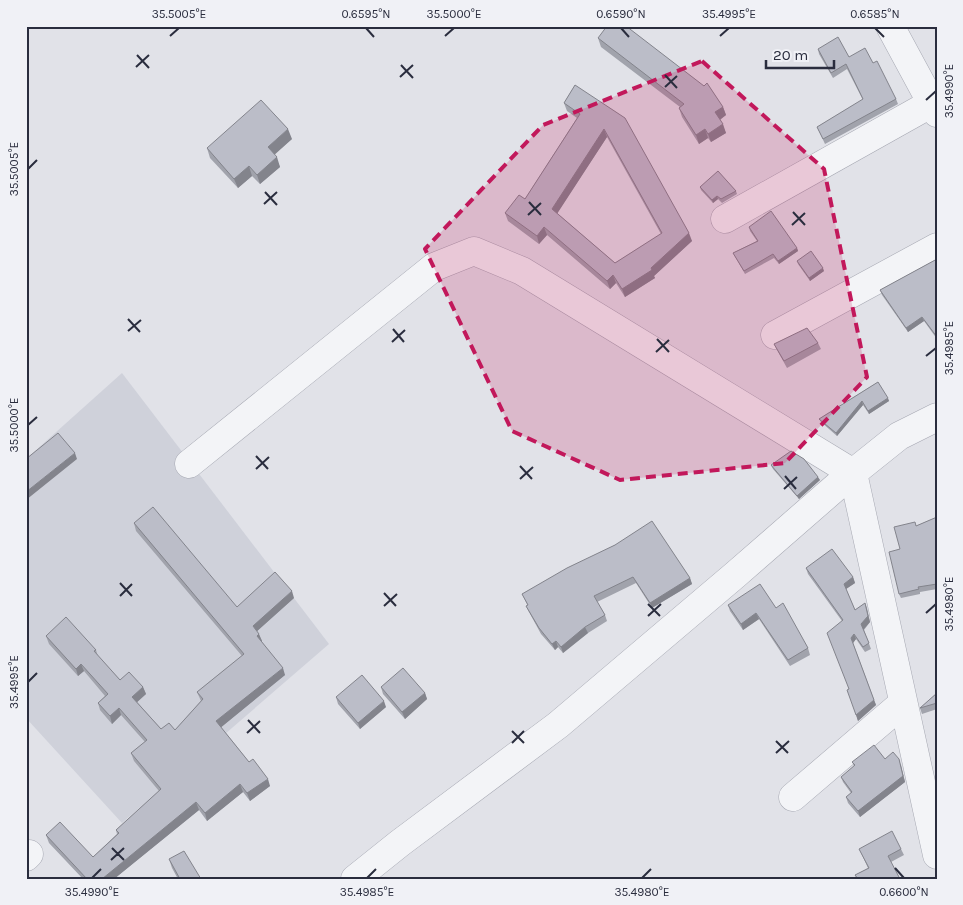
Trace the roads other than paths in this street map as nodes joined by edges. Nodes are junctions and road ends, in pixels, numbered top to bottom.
1 (890, 26) edge
2 (934, 108) edge
3 (724, 219) dead end
4 (937, 247) edge
5 (774, 335) dead end
6 (937, 417) edge
7 (189, 464) dead end
8 (853, 473) junction
9 (903, 703) junction
10 (793, 797) dead end
11 (937, 855) edge
12 (355, 879) edge

1 - 2 street
2 - 3 street
4 - 5 street
6 - 8 street
7 - 8 street
8 - 9 street
8 - 12 street
9 - 10 street
9 - 11 street

